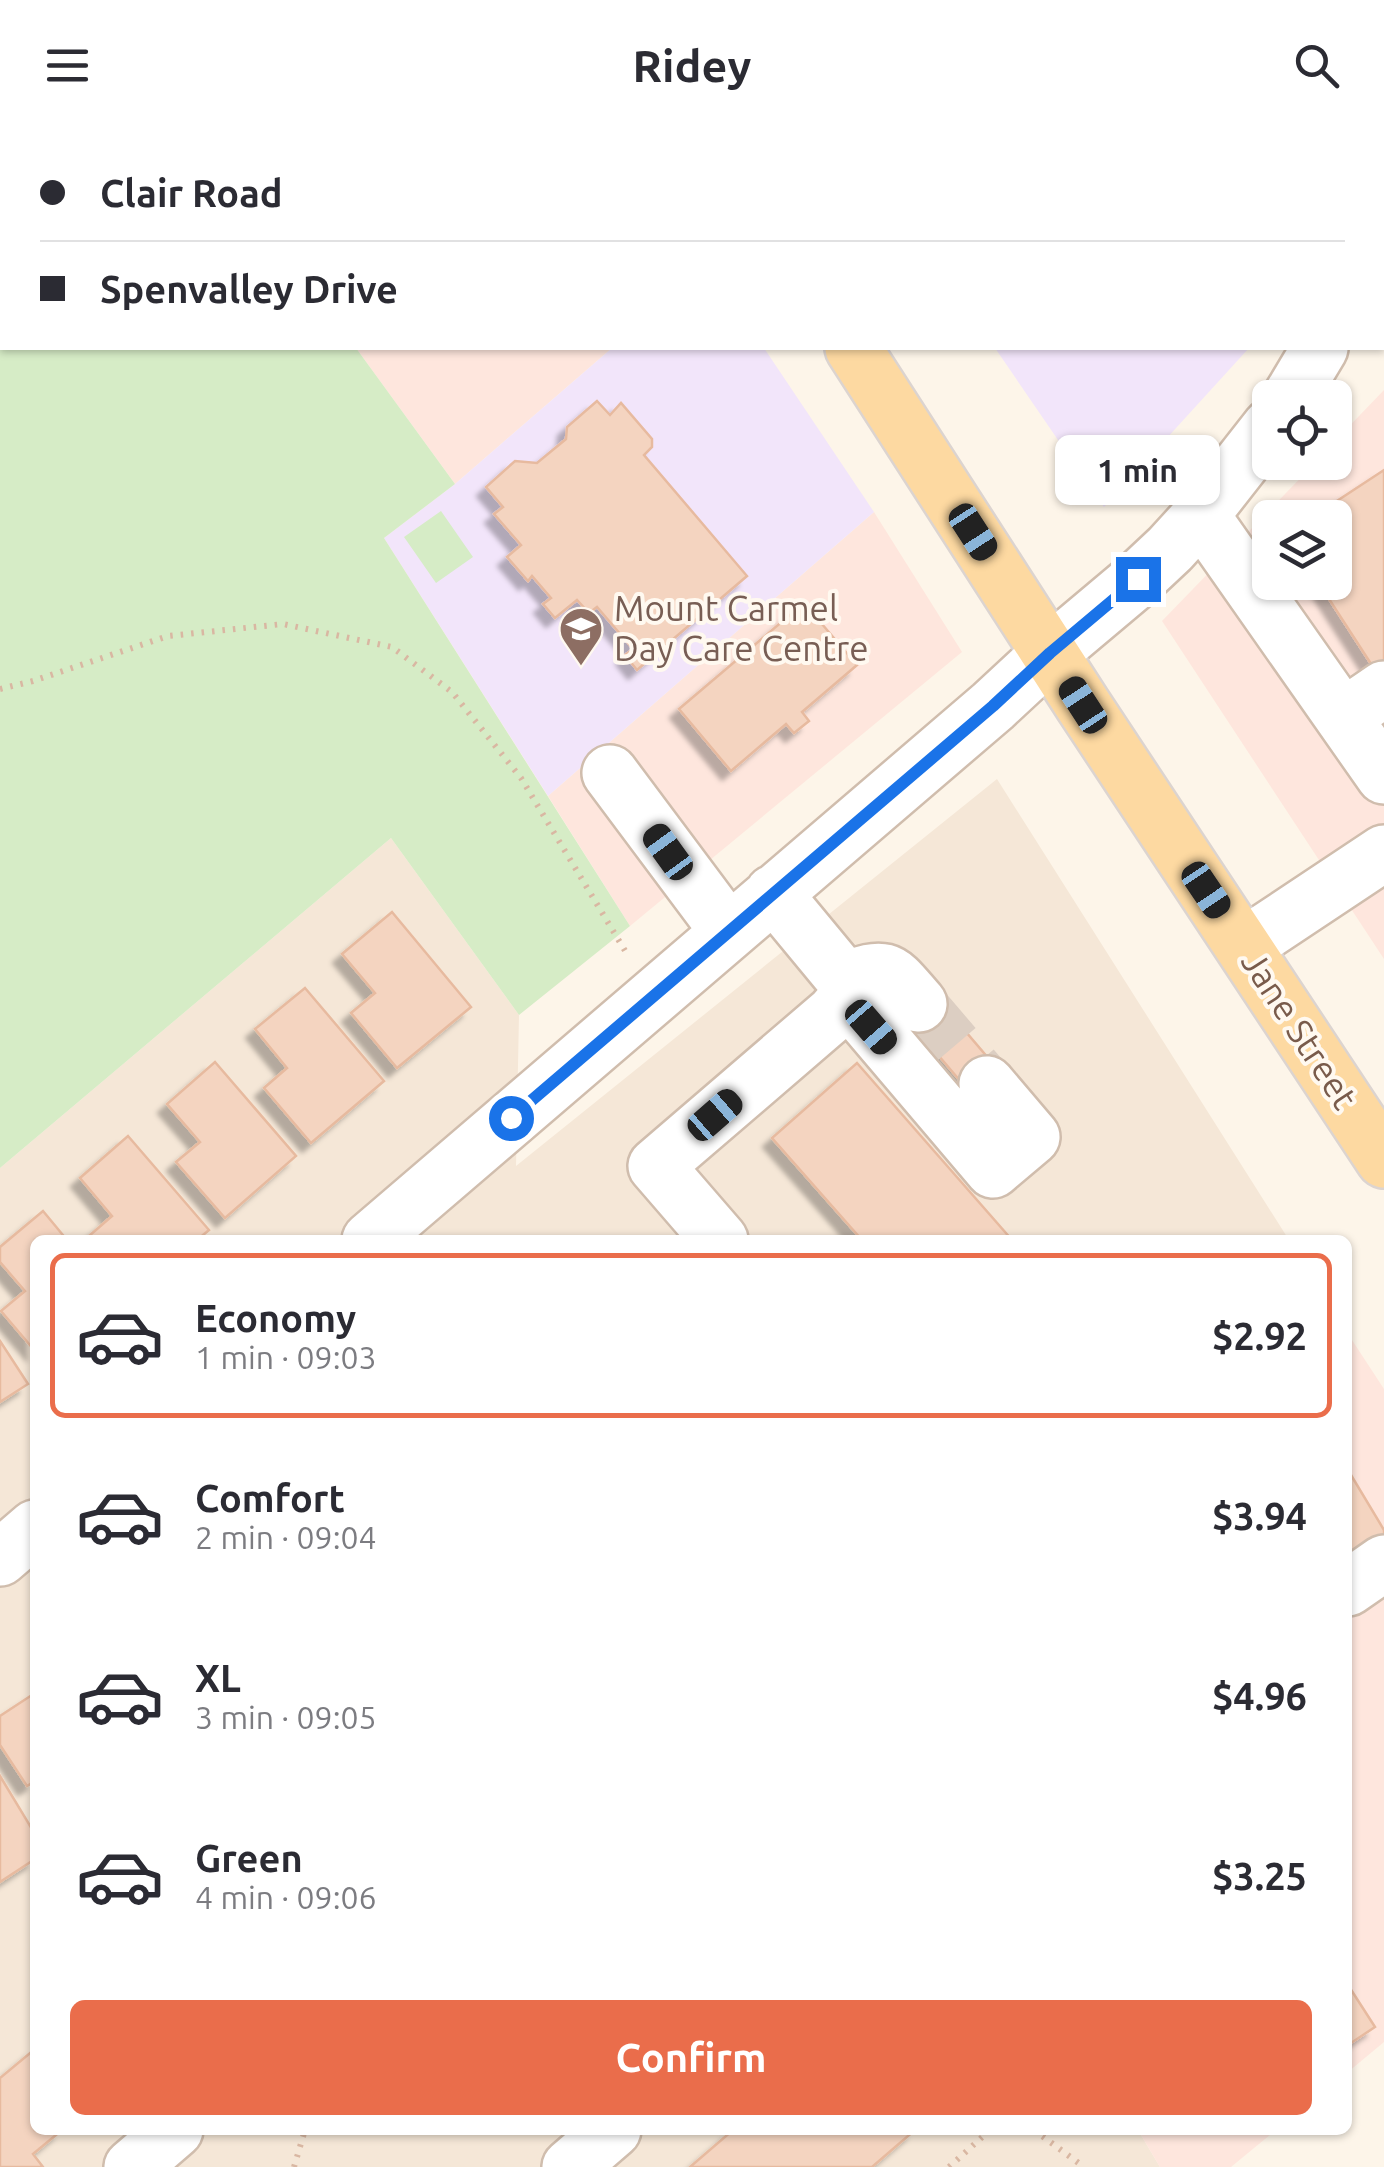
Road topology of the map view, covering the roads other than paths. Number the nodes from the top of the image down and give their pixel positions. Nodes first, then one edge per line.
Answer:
1 (854, 350) edge
2 (1319, 350) edge
3 (1301, 380) edge
4 (1252, 452) edge
5 (1201, 515) junction
6 (1050, 653) junction
7 (1363, 703) edge
8 (610, 773) dead end
9 (1384, 776) edge
10 (1384, 854) edge
11 (773, 893) junction
12 (728, 931) junction
13 (1244, 946) junction
14 (846, 989) junction
15 (919, 1004) tunnel mouth
16 (987, 1084) tunnel mouth
17 (1384, 1160) edge
18 (376, 1235) edge
19 (716, 1235) edge
20 (30, 1532) edge
21 (0, 1558) edge
22 (1384, 1563) edge
23 (1352, 1585) edge
24 (169, 2135) edge
25 (607, 2135) edge
26 (132, 2167) edge
27 (570, 2167) edge

1 - 6 main road, Jane Street
2 - 3 street
4 - 5 street
5 - 6 street
5 - 7 street
6 - 11 street
6 - 13 main road, Jane Street
7 - 9 street
8 - 12 street
10 - 13 street
11 - 12 street
11 - 14 street
12 - 18 street
13 - 17 main road, Jane Street
14 - 15 street
14 - 16 street
14 - 19 street
20 - 21 street
22 - 23 street
24 - 26 street
25 - 27 street

